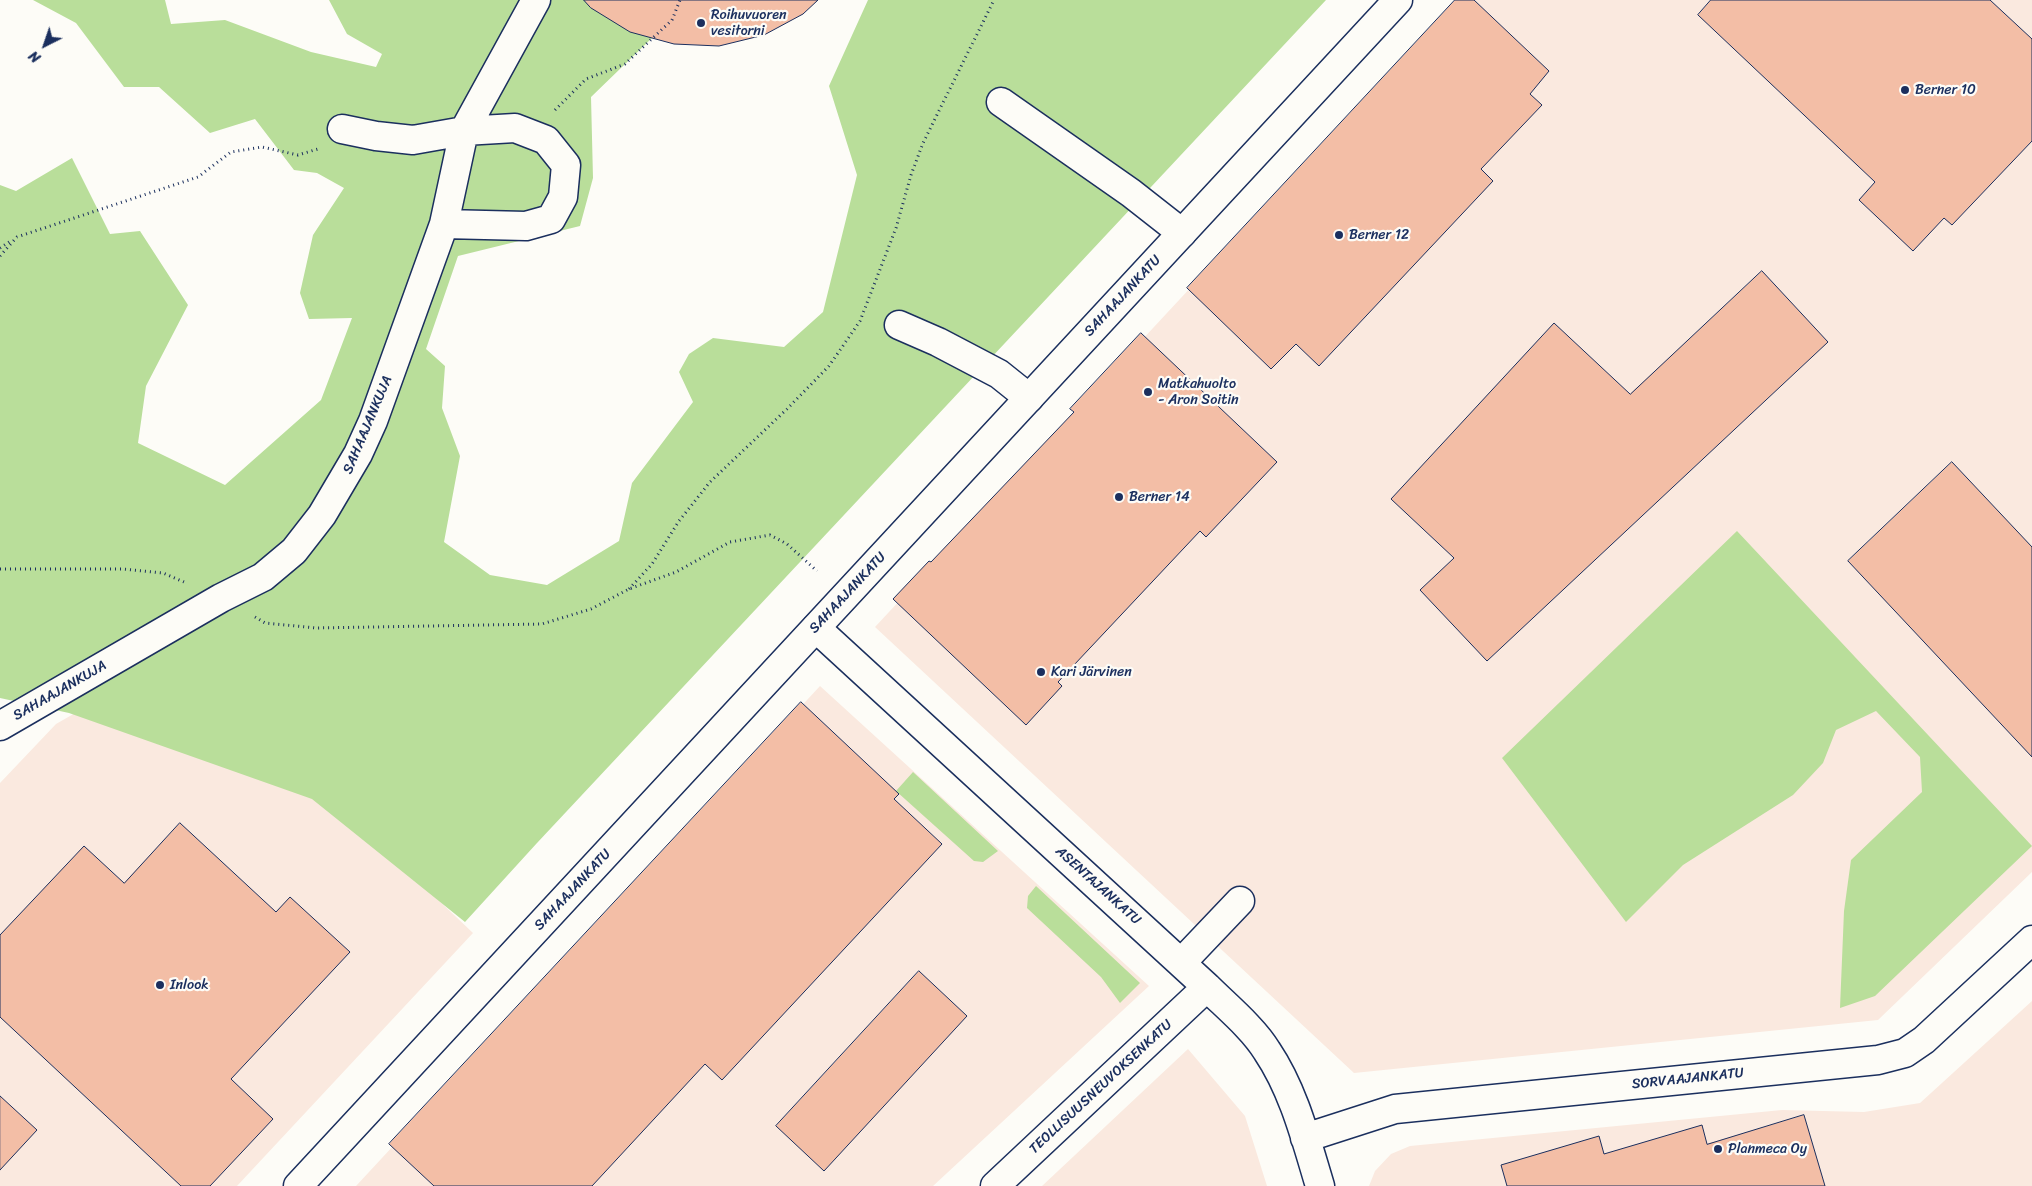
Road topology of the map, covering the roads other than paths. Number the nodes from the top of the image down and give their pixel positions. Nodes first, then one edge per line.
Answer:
1 (536, 0) edge
2 (1398, 0) edge
3 (1001, 102) dead end
4 (342, 129) road end
5 (464, 131) junction
6 (444, 224) junction
7 (1182, 233) junction
8 (899, 325) dead end
9 (1029, 398) junction
10 (816, 628) junction
11 (0, 726) edge
12 (1240, 900) dead end
13 (2032, 940) edge
14 (1181, 963) junction
15 (1207, 987) junction
16 (1305, 1138) junction
17 (298, 1186) edge
18 (995, 1186) edge
19 (1320, 1186) edge

1 - 5 street, SAHAAJANKUJA
2 - 7 street, SAHAAJANKATU
3 - 7 street
4 - 5 street
5 - 6 street, SAHAAJANKUJA
5 - 6 street
6 - 11 street, SAHAAJANKUJA
7 - 9 street, SAHAAJANKATU
8 - 9 street
9 - 10 street, SAHAAJANKATU
10 - 14 street, ASENTAJANKATU
10 - 17 street, SAHAAJANKATU
12 - 14 street
13 - 16 street, SORVAAJANKATU
14 - 15 street, ASENTAJANKATU
15 - 16 street, ASENTAJANKATU
15 - 18 street, TEOLLISUUSNEUVOKSENKATU
16 - 19 street, ASENTAJANKATU

